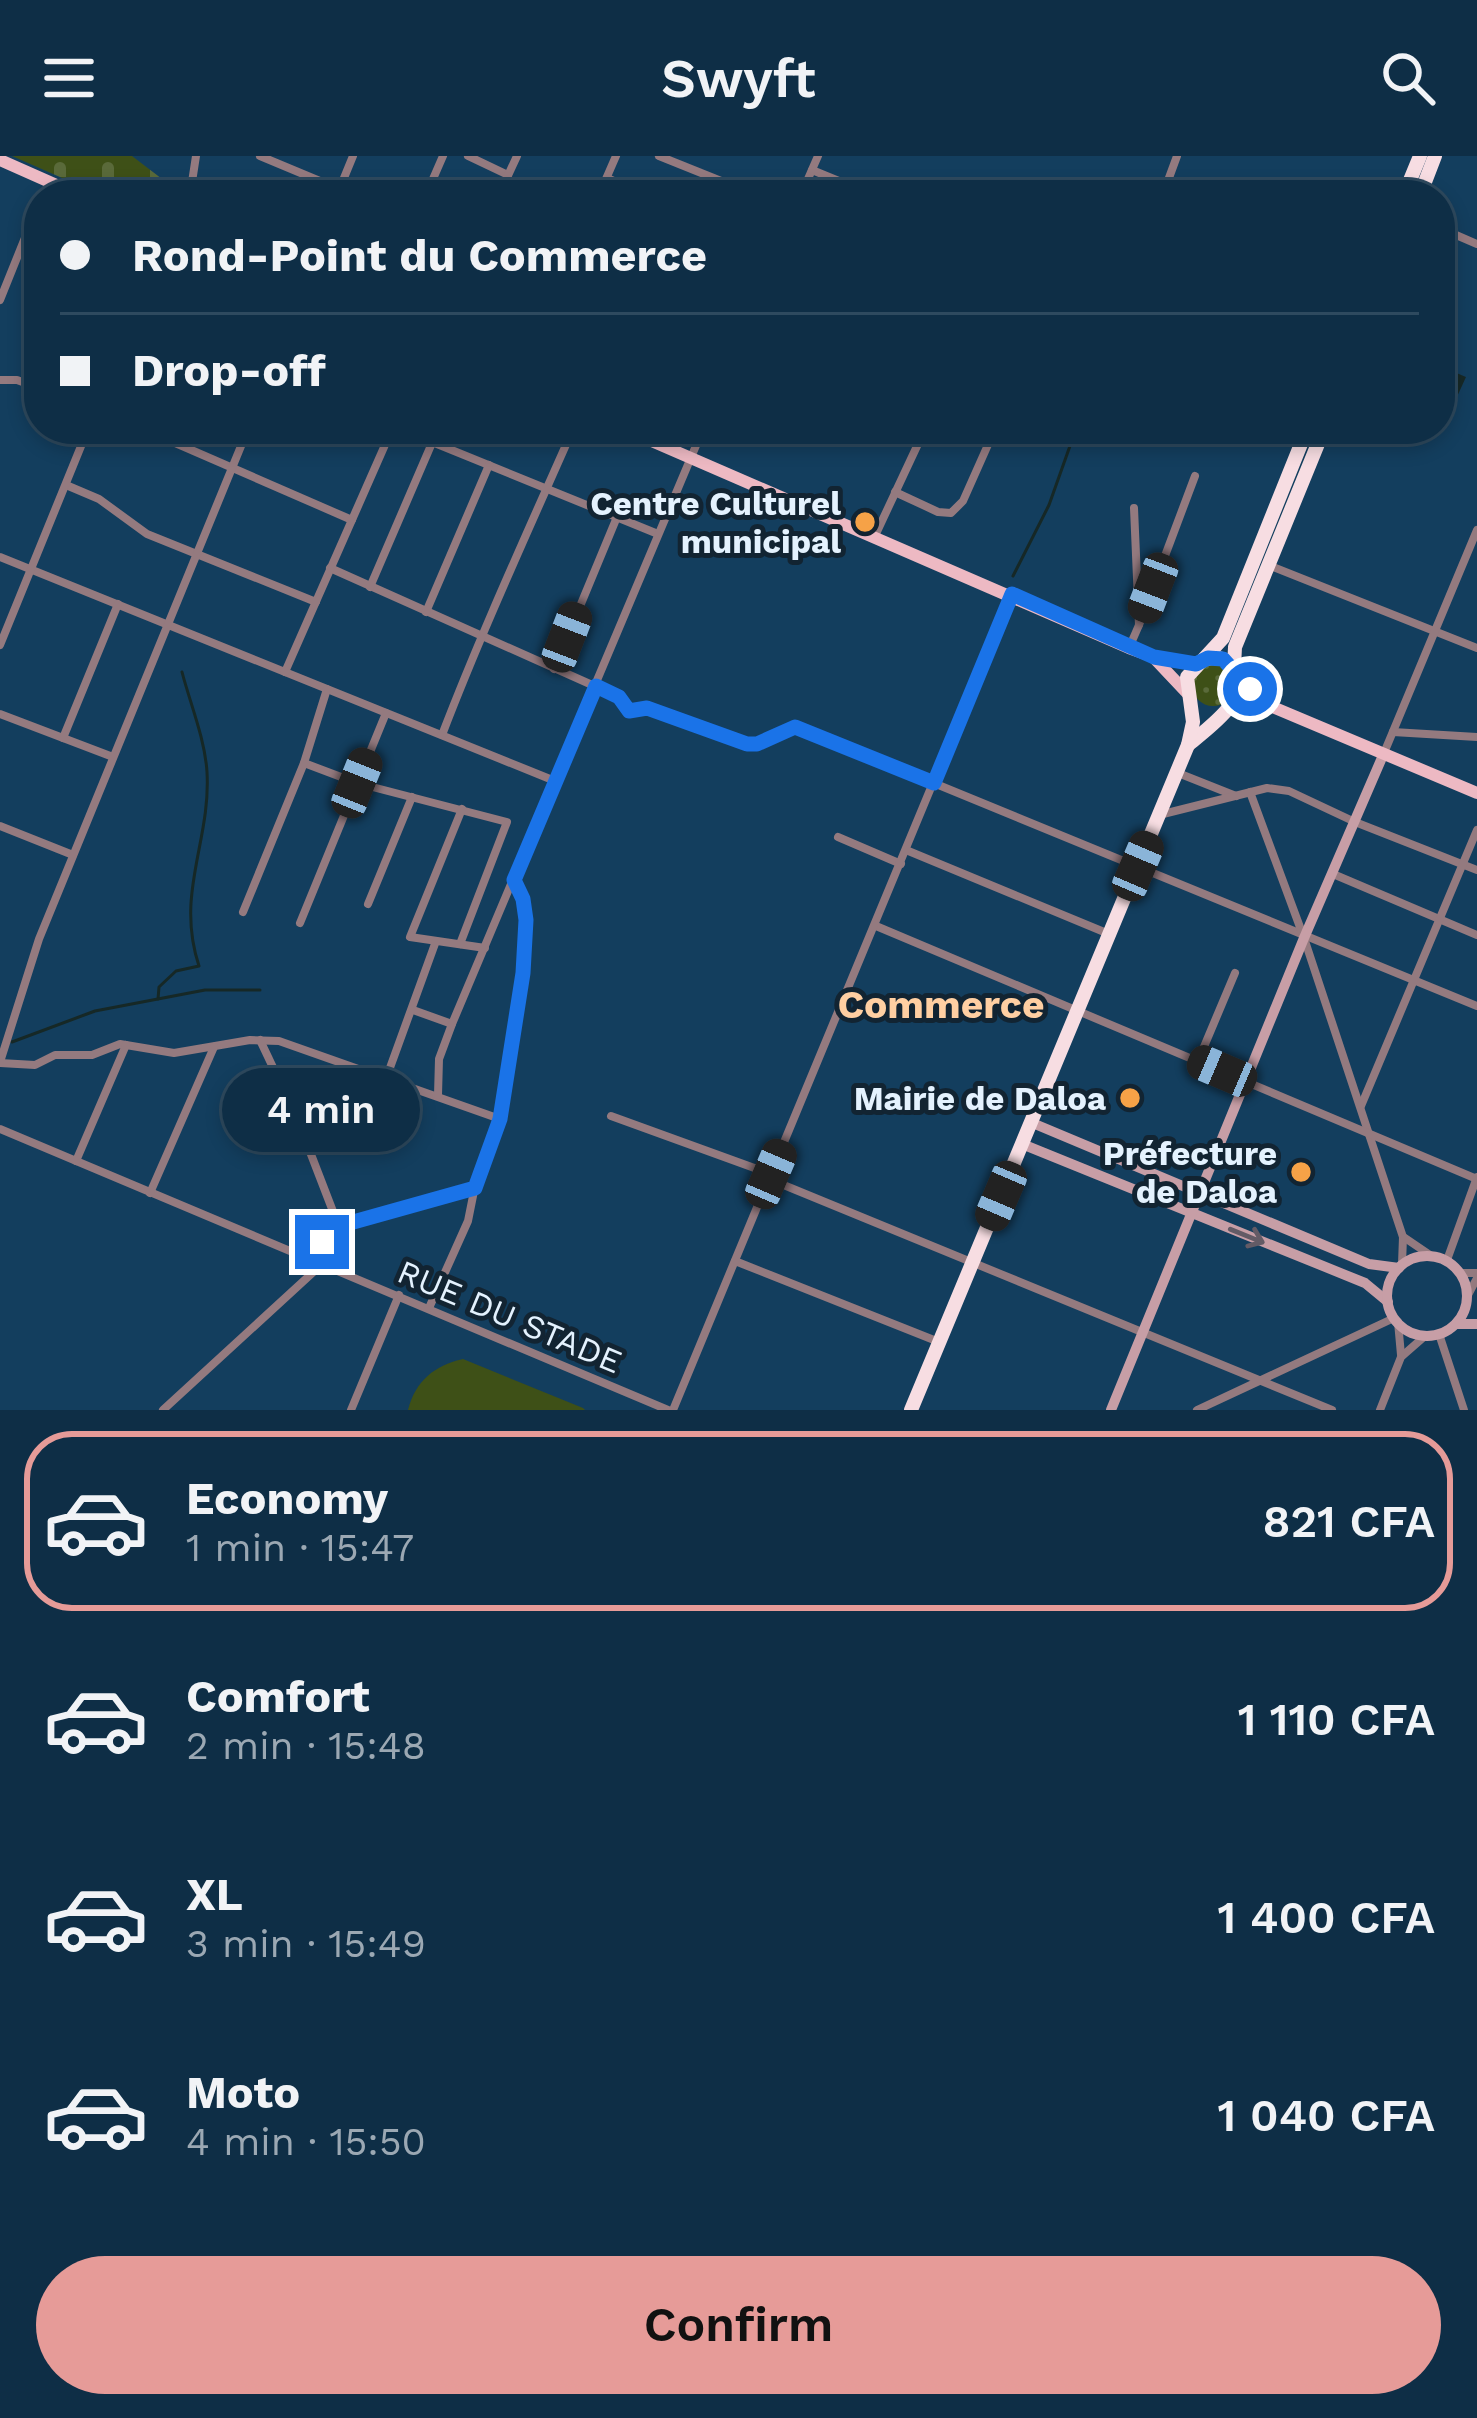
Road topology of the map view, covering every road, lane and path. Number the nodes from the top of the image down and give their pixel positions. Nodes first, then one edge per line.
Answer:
1 (260, 156) edge
2 (468, 156) edge
3 (517, 156) edge
4 (616, 156) edge
5 (659, 156) edge
6 (818, 156) edge
7 (0, 160) edge
8 (812, 170) junction
9 (508, 175) junction
10 (607, 178) joint
11 (46, 180) edge
12 (312, 180) edge
13 (506, 180) edge
14 (611, 180) edge
15 (719, 180) edge
16 (808, 180) edge
17 (836, 180) edge
18 (24, 238) edge
19 (2, 288) edge
20 (0, 300) edge
21 (82, 444) edge
22 (175, 444) edge
23 (242, 444) edge
24 (389, 444) edge
25 (431, 444) edge
26 (437, 444) edge
27 (566, 444) edge
28 (658, 444) edge
29 (695, 444) edge
30 (919, 444) edge
31 (988, 444) edge
32 (1301, 444) edge
33 (1318, 444) edge
34 (688, 457) junction
35 (489, 465) junction
36 (232, 471) junction
37 (1196, 476) dead end
38 (65, 485) junction
39 (547, 489) junction
40 (895, 492) junction
41 (1134, 508) dead end
42 (616, 517) junction
43 (352, 520) junction
44 (1477, 530) edge
45 (658, 534) junction
46 (874, 540) junction
47 (198, 555) junction
48 (0, 556) edge
49 (1268, 566) junction
50 (331, 568) junction
51 (31, 569) junction
52 (370, 587) junction
53 (1012, 594) junction
54 (316, 602) junction
55 (118, 604) junction
56 (426, 612) junction
57 (169, 625) junction
58 (1139, 625) junction
59 (1435, 629) junction
60 (480, 637) junction
61 (0, 644) edge
62 (1129, 648) junction
63 (1477, 648) edge
64 (1154, 657) junction
65 (1199, 662) junction
66 (554, 669) junction
67 (285, 672) junction
68 (1237, 673) junction
69 (596, 686) junction
70 (328, 689) junction
71 (1189, 697) junction
72 (1226, 708) junction
73 (1275, 708) junction
74 (386, 712) junction
75 (0, 714) edge
76 (1393, 732) junction
77 (442, 735) junction
78 (1477, 737) edge
79 (63, 738) junction
80 (1188, 745) junction
81 (1384, 753) junction
82 (113, 758) junction
83 (304, 763) junction
84 (1180, 774) junction
85 (555, 781) junction
86 (357, 783) junction
87 (934, 783) junction
88 (1250, 792) junction
89 (1477, 793) edge
90 (1236, 796) junction
91 (412, 797) junction
92 (462, 809) junction
93 (1159, 815) junction
94 (1355, 822) junction
95 (0, 826) edge
96 (1477, 830) edge
97 (838, 837) dead end
98 (906, 850) junction
99 (73, 855) junction
100 (1463, 864) junction
101 (901, 865) junction
102 (1138, 866) junction
103 (1477, 871) edge
104 (1333, 874) junction
105 (514, 880) junction
106 (368, 904) dead end
107 (243, 912) dead end
108 (1439, 920) junction
109 (300, 922) dead end
110 (875, 925) junction
111 (1109, 934) junction
112 (1477, 935) edge
113 (1304, 938) junction
114 (436, 941) junction
115 (460, 944) junction
116 (485, 948) junction
117 (1234, 974) dead end
118 (1414, 980) junction
119 (1477, 1006) edge
120 (413, 1010) junction
121 (1078, 1010) junction
122 (452, 1024) junction
123 (260, 1040) junction
124 (125, 1045) junction
125 (214, 1047) junction
126 (1198, 1061) junction
127 (0, 1062) edge
128 (387, 1076) junction
129 (1246, 1081) junction
130 (439, 1095) junction
131 (1360, 1108) junction
132 (611, 1116) dead end
133 (500, 1119) junction
134 (1030, 1122) junction
135 (0, 1129) edge
136 (1368, 1133) junction
137 (1022, 1144) junction
138 (76, 1161) junction
139 (770, 1177) junction
140 (1477, 1178) edge
141 (475, 1188) junction
142 (150, 1193) junction
143 (1199, 1193) junction
144 (1191, 1213) junction
145 (339, 1226) junction
146 (1403, 1237) junction
147 (1430, 1256) junction
148 (310, 1260) junction
149 (1447, 1260) junction
150 (735, 1261) junction
151 (321, 1265) junction
152 (972, 1265) junction
153 (1400, 1266) junction
154 (1461, 1273) junction
155 (1477, 1276) edge
156 (399, 1295) junction
157 (1467, 1300) junction
158 (1388, 1302) junction
159 (429, 1308) junction
160 (1477, 1313) edge
161 (1396, 1320) junction
162 (1456, 1324) junction
163 (1477, 1324) edge
164 (1141, 1331) junction
165 (1439, 1334) junction
166 (1425, 1336) junction
167 (939, 1342) junction
168 (1401, 1357) junction
169 (1261, 1380) junction
170 (163, 1410) edge
171 (351, 1410) edge
172 (670, 1410) edge
173 (911, 1410) edge
174 (1111, 1410) edge
175 (1197, 1410) edge
176 (1331, 1410) edge
177 (1380, 1410) edge
178 (1464, 1410) edge

1 - 12 street
2 - 9 street
3 - 9 street
4 - 10 street
5 - 15 street
6 - 8 street
7 - 11 main road
8 - 16 street
8 - 17 street
9 - 13 street
10 - 14 street
18 - 19 street
19 - 20 street
21 - 38 street
22 - 36 street
23 - 36 street
24 - 43 street
25 - 52 street
26 - 35 street
27 - 39 street
28 - 34 main road
29 - 34 street
30 - 40 street
31 - 40 street
32 - 65 highway
33 - 49 highway
34 - 45 street
34 - 46 main road
35 - 39 street
35 - 56 street
36 - 43 street
36 - 47 street
37 - 58 street
38 - 47 street
38 - 51 street
39 - 42 street
39 - 60 street
40 - 46 street
41 - 58 street
42 - 45 street
42 - 66 street
43 - 50 street
44 - 59 street
45 - 69 street
46 - 53 main road
47 - 54 street
47 - 57 street
48 - 51 street
49 - 59 street
49 - 68 highway
50 - 52 street
50 - 54 street
51 - 55 street
51 - 61 street
52 - 56 street
53 - 62 main road
53 - 87 street
54 - 67 street
55 - 57 street
55 - 79 street
56 - 60 street
57 - 67 street
57 - 82 street
58 - 62 street
59 - 63 street
59 - 76 street
60 - 66 street
60 - 77 street
62 - 64 main road
64 - 65 main road
64 - 71 main road
65 - 68 highway
65 - 71 highway
66 - 69 street
67 - 70 street
68 - 72 highway
68 - 73 main road
69 - 85 street
69 - 87 street
70 - 74 street
70 - 83 street
71 - 72 highway
71 - 80 highway
72 - 73 main road
72 - 80 highway
73 - 81 main road
74 - 77 street
74 - 86 street
75 - 79 street
76 - 78 street
76 - 81 street
77 - 85 street
79 - 82 street
80 - 84 highway
81 - 89 main road
81 - 94 street
82 - 99 street
83 - 86 street
83 - 107 street
84 - 90 street
84 - 93 highway
85 - 105 street
86 - 91 street
86 - 109 street
87 - 98 street
87 - 102 street
88 - 90 street
88 - 94 street
88 - 113 street
90 - 93 street
91 - 92 street
91 - 106 street
92 - 114 street
92 - 115 street
93 - 102 highway
94 - 100 street
94 - 104 street
95 - 99 street
96 - 100 street
97 - 101 street
98 - 101 street
98 - 111 street
99 - 127 street
100 - 103 street
100 - 108 street
101 - 110 street
102 - 111 highway
102 - 113 street
104 - 108 street
104 - 113 street
105 - 116 street
105 - 133 street
108 - 112 street
108 - 118 street
110 - 121 street
110 - 139 street
111 - 121 highway
113 - 118 street
113 - 129 street
113 - 131 street
114 - 115 street
114 - 120 street
115 - 116 street
116 - 122 street
117 - 126 street
118 - 119 street
118 - 131 street
120 - 122 street
120 - 128 street
121 - 126 street
121 - 134 highway
122 - 130 street
123 - 125 street
123 - 128 street
123 - 145 street
124 - 125 street
124 - 127 street
124 - 138 street
125 - 142 street
126 - 129 street
128 - 130 street
129 - 136 street
129 - 143 street
130 - 133 street
131 - 136 street
132 - 139 street
133 - 141 street
134 - 137 highway
134 - 143 street
135 - 138 street, RUE DU STADE
136 - 140 street
136 - 146 street
137 - 144 street
137 - 152 highway
138 - 142 street, RUE DU STADE
139 - 150 street
139 - 152 street
140 - 149 street
141 - 145 street
141 - 159 street
142 - 148 street, RUE DU STADE
143 - 144 street
143 - 153 street
144 -> 158 street
144 - 164 street
145 - 148 street
146 - 147 street
146 - 153 street
147 - 149 street
147 - 153 street
148 - 151 street, RUE DU STADE
149 - 154 street
150 - 167 street
150 - 172 street
151 - 156 street, RUE DU STADE
151 - 170 street
152 - 164 street
152 - 167 highway
153 - 158 street
154 - 155 street
154 - 157 street
155 - 157 street
156 - 159 street, RUE DU STADE
156 - 171 street
157 - 160 street
157 - 162 street
158 - 161 street
159 - 172 street, RUE DU STADE
161 - 166 street
161 - 168 street
161 - 169 street
162 - 163 street
162 - 165 street
164 - 169 street
164 - 174 street
165 - 166 street
165 - 178 street
166 - 168 street
167 - 173 highway
168 - 177 street
169 - 175 street
169 - 176 street

